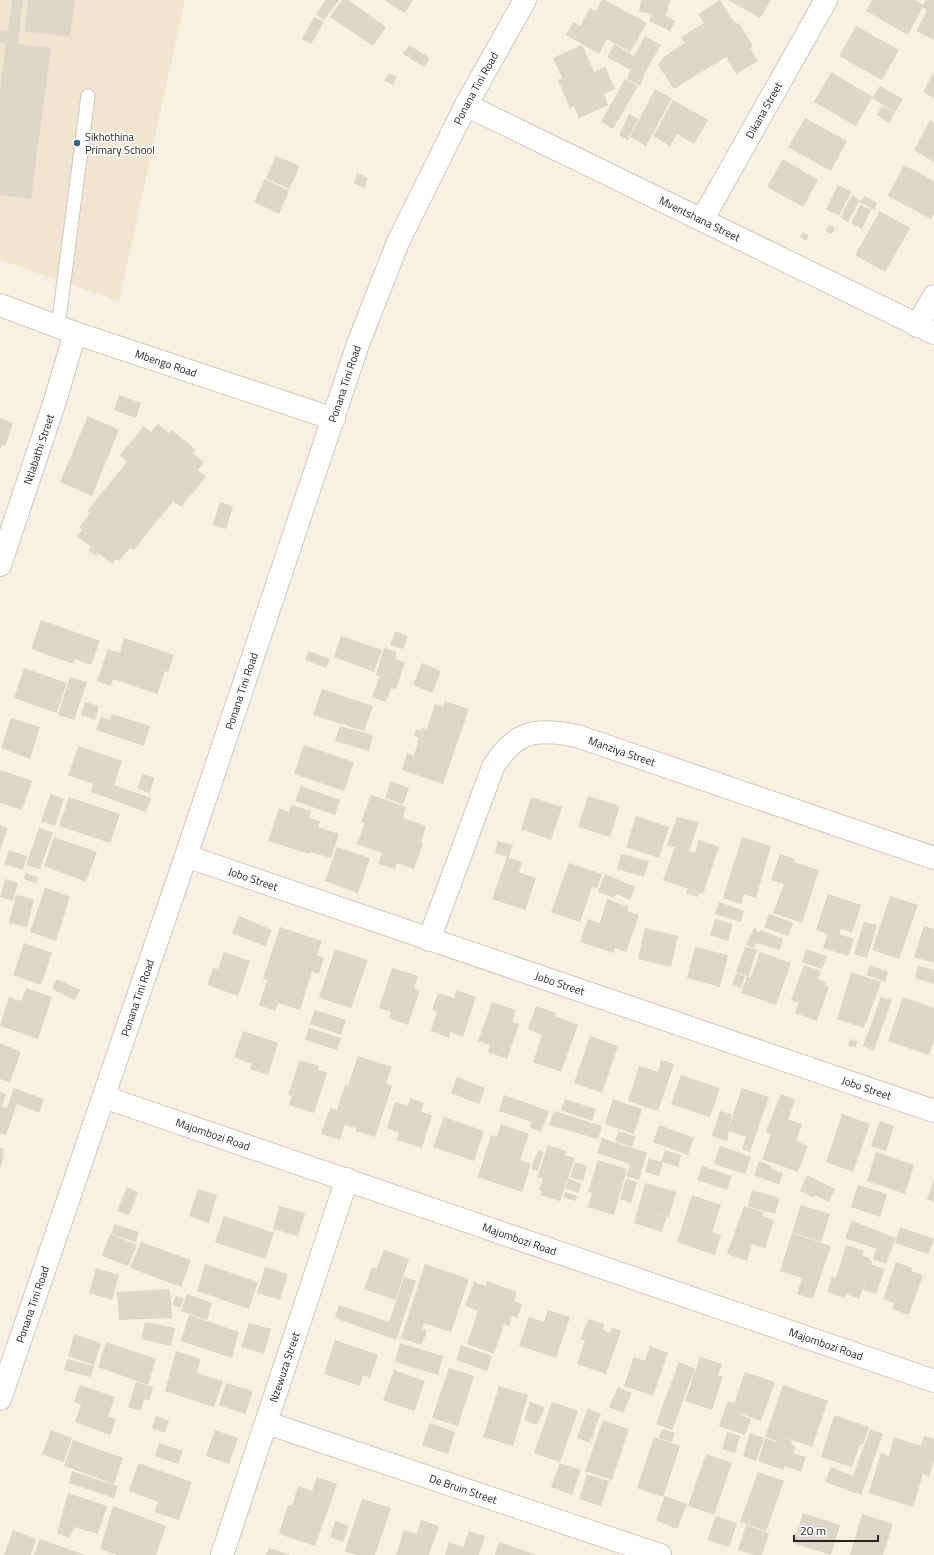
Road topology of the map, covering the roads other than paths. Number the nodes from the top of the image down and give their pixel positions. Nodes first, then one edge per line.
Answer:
1 (525, 0) edge
2 (826, 0) edge
3 (88, 96) dead end
4 (466, 105) junction
5 (702, 220) junction
6 (934, 296) edge
7 (0, 305) edge
8 (926, 329) edge
9 (67, 330) junction
10 (334, 419) junction
11 (0, 564) edge
12 (186, 856) junction
13 (934, 858) edge
14 (429, 940) junction
15 (104, 1097) junction
16 (934, 1111) edge
17 (347, 1179) junction
18 (934, 1381) edge
19 (0, 1399) edge
20 (267, 1423) junction
21 (222, 1555) edge
22 (660, 1555) edge

1 - 4 street, Ponana Tini Road
2 - 5 street, Dikana Street
3 - 9 lane
4 - 5 street, Mventshana Street
4 - 10 street, Ponana Tini Road
5 - 8 street, Mventshana Street
6 - 8 street
7 - 9 street, Mbengo Road
9 - 10 street, Mbengo Road
9 - 11 street, Ntlabathi Street
10 - 12 street, Ponana Tini Road
12 - 14 street, Jobo Street
12 - 15 street, Ponana Tini Road
13 - 14 street, Manziya Street
14 - 16 street, Jobo Street
15 - 17 street, Majombozi Road
15 - 19 street, Ponana Tini Road
17 - 18 street, Majombozi Road
17 - 20 street, Nzewuza Street
20 - 21 street, Nzewuza Street
20 - 22 street, De Bruin Street

